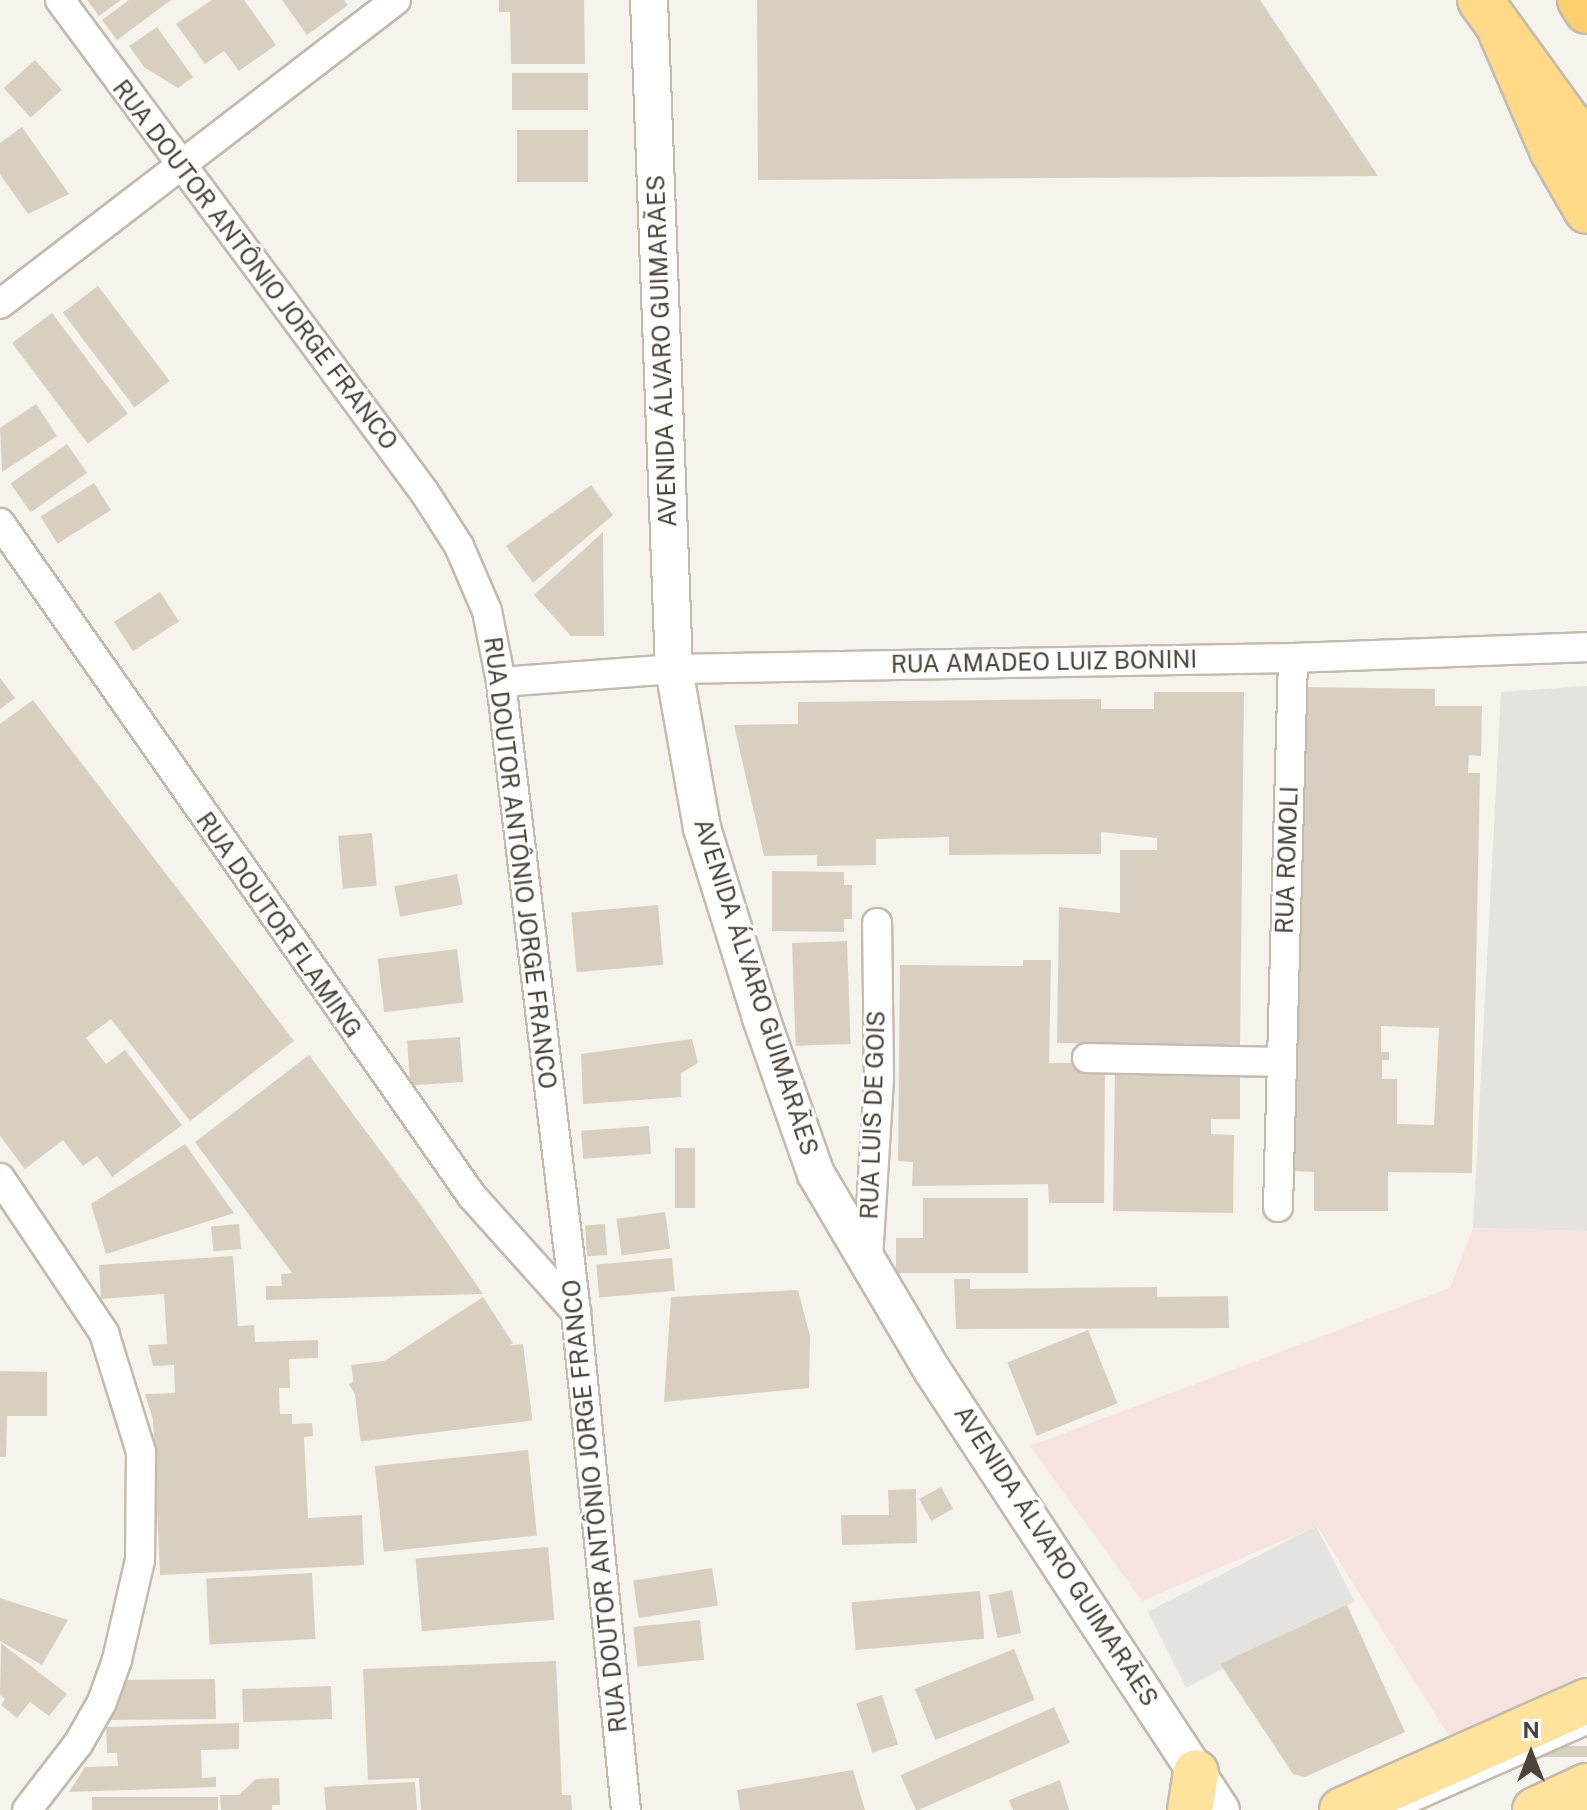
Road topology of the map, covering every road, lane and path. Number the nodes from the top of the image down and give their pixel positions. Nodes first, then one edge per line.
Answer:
1 (60, 0) edge
2 (396, 0) edge
3 (649, 0) edge
4 (1580, 0) edge
5 (1587, 11) edge
6 (1490, 16) edge
7 (1587, 148) edge
8 (180, 163) junction
9 (1587, 211) edge
10 (0, 304) edge
11 (0, 523) edge
12 (1587, 647) edge
13 (1293, 658) junction
14 (674, 669) junction
15 (501, 682) junction
16 (877, 923) dead end
17 (1087, 1058) dead end
18 (1281, 1062) junction
19 (0, 1178) edge
20 (1278, 1207) dead end
21 (868, 1259) junction
22 (576, 1312) junction
23 (1587, 1701) edge
24 (1587, 1727) edge
25 (1587, 1786) edge
26 (1193, 1791) edge
27 (27, 1810) edge
28 (626, 1810) edge
29 (1221, 1810) edge
30 (1342, 1810) edge
31 (1400, 1810) edge
32 (1535, 1810) edge

1 - 8 street, RUA DOUTOR ANTÔNIO JORGE FRANCO
2 - 8 street
3 - 14 street, AVENIDA ÁLVARO GUIMARÃES
4 - 5 highway
6 - 7 highway
6 - 9 highway
8 - 10 street
8 - 15 street, RUA DOUTOR ANTÔNIO JORGE FRANCO
11 - 22 street, RUA DOUTOR FLAMING
12 - 13 street, RUA AMADEO LUIZ BONINI
13 - 14 street, RUA AMADEO LUIZ BONINI
13 - 18 street, RUA ROMOLI
14 - 15 street, RUA AMADEO LUIZ BONINI
14 - 21 street, AVENIDA ÁLVARO GUIMARÃES
15 - 22 street, RUA DOUTOR ANTÔNIO JORGE FRANCO
16 - 21 street, RUA LUIS DE GOIS
17 - 18 street
18 - 20 street, RUA ROMOLI
19 - 27 street
21 - 26 street, AVENIDA ÁLVARO GUIMARÃES
22 - 28 street, RUA DOUTOR ANTÔNIO JORGE FRANCO
23 - 30 main road
24 - 31 lane
25 - 32 main road
26 - 29 street, AVENIDA ÁLVARO GUIMARÃES

